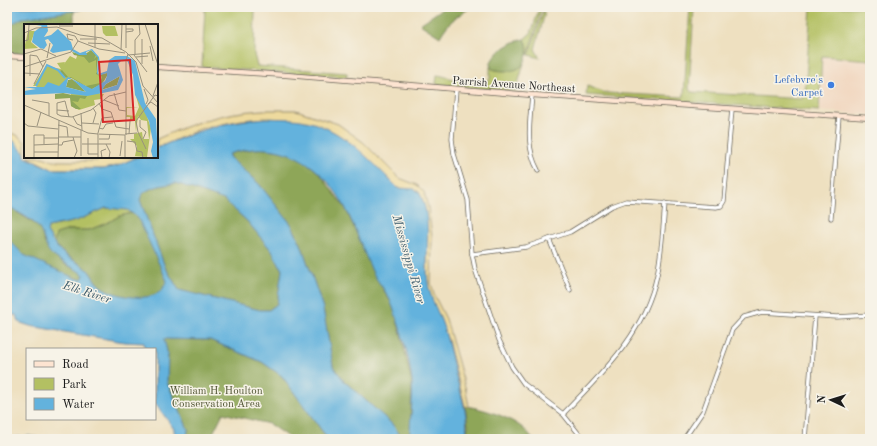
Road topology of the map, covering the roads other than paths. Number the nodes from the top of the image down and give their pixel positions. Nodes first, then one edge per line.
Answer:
1 (7, 56) edge
2 (24, 57) edge
3 (158, 66) edge
4 (456, 89) junction
5 (532, 95) junction
6 (732, 109) junction
7 (839, 116) junction
8 (870, 118) edge
9 (538, 170) dead end
10 (665, 202) junction
11 (831, 218) dead end
12 (549, 239) junction
13 (472, 254) junction
14 (570, 290) dead end
15 (870, 315) edge
16 (815, 316) junction
17 (563, 414) junction
18 (583, 439) edge
19 (684, 439) edge
20 (805, 439) edge

1 - 2 main road
3 - 4 main road, Parrish Avenue Northeast
4 - 5 main road, Parrish Avenue Northeast
4 - 13 street
5 - 6 main road, Parrish Avenue Northeast
5 - 9 street
6 - 7 main road, Parrish Avenue Northeast
6 - 10 street
7 - 8 main road, Parrish Avenue Northeast
7 - 11 street
10 - 12 street
10 - 17 street
12 - 13 street
12 - 14 street
13 - 17 street
15 - 16 street
16 - 19 street
16 - 20 street
17 - 18 street

